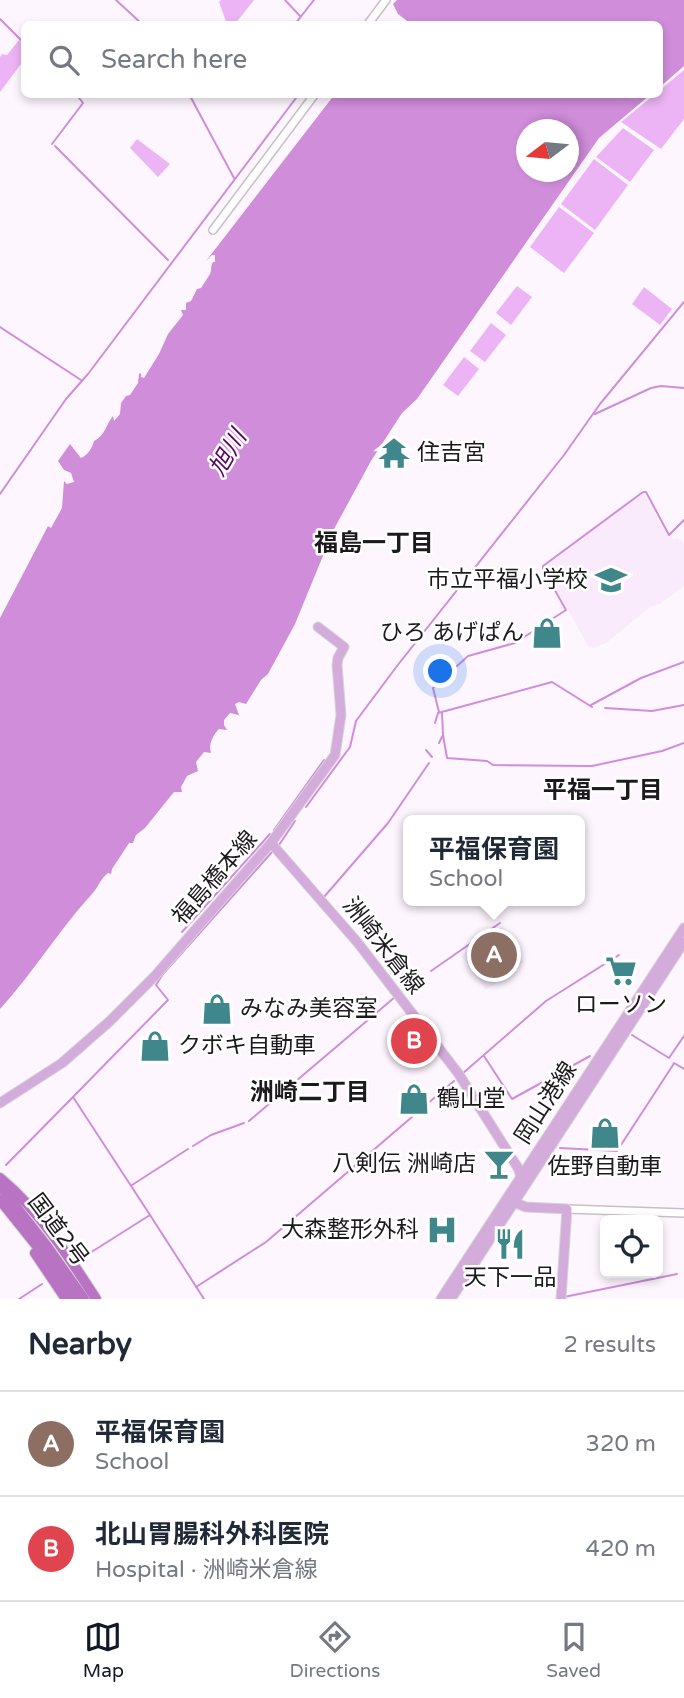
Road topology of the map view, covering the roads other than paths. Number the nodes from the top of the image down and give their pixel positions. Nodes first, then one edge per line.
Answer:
1 (386, 0) edge
2 (370, 21) edge
3 (313, 98) edge
4 (213, 230) dead end
5 (318, 627) dead end
6 (271, 843) junction
7 (684, 928) edge
8 (684, 942) edge
9 (0, 1103) edge
10 (522, 1175) junction
11 (0, 1178) edge
12 (524, 1185) junction
13 (0, 1186) edge
14 (0, 1200) edge
15 (510, 1201) junction
16 (0, 1205) edge
17 (567, 1209) junction
18 (684, 1213) edge
19 (562, 1296) edge
20 (66, 1299) edge
21 (75, 1299) edge
22 (84, 1299) edge
23 (96, 1299) edge
24 (441, 1299) edge
25 (451, 1299) edge

1 - 2 street
3 - 4 street
5 - 6 main road, 福島橋本線
6 - 9 main road, 福島橋本線
6 - 10 main road, 洲崎米倉線
7 - 10 main road, 岡山港線
8 - 12 main road, 岡山港線
10 - 12 main road, 洲崎米倉線
10 - 15 main road, 岡山港線
11 - 23 highway
12 - 15 main road, 岡山港線
13 - 22 highway, 国道2号
14 - 21 highway, 国道2号
15 - 17 main road
15 - 24 main road, 岡山港線
15 - 25 main road, 岡山港線
16 - 20 highway
17 - 18 street
17 - 19 main road

